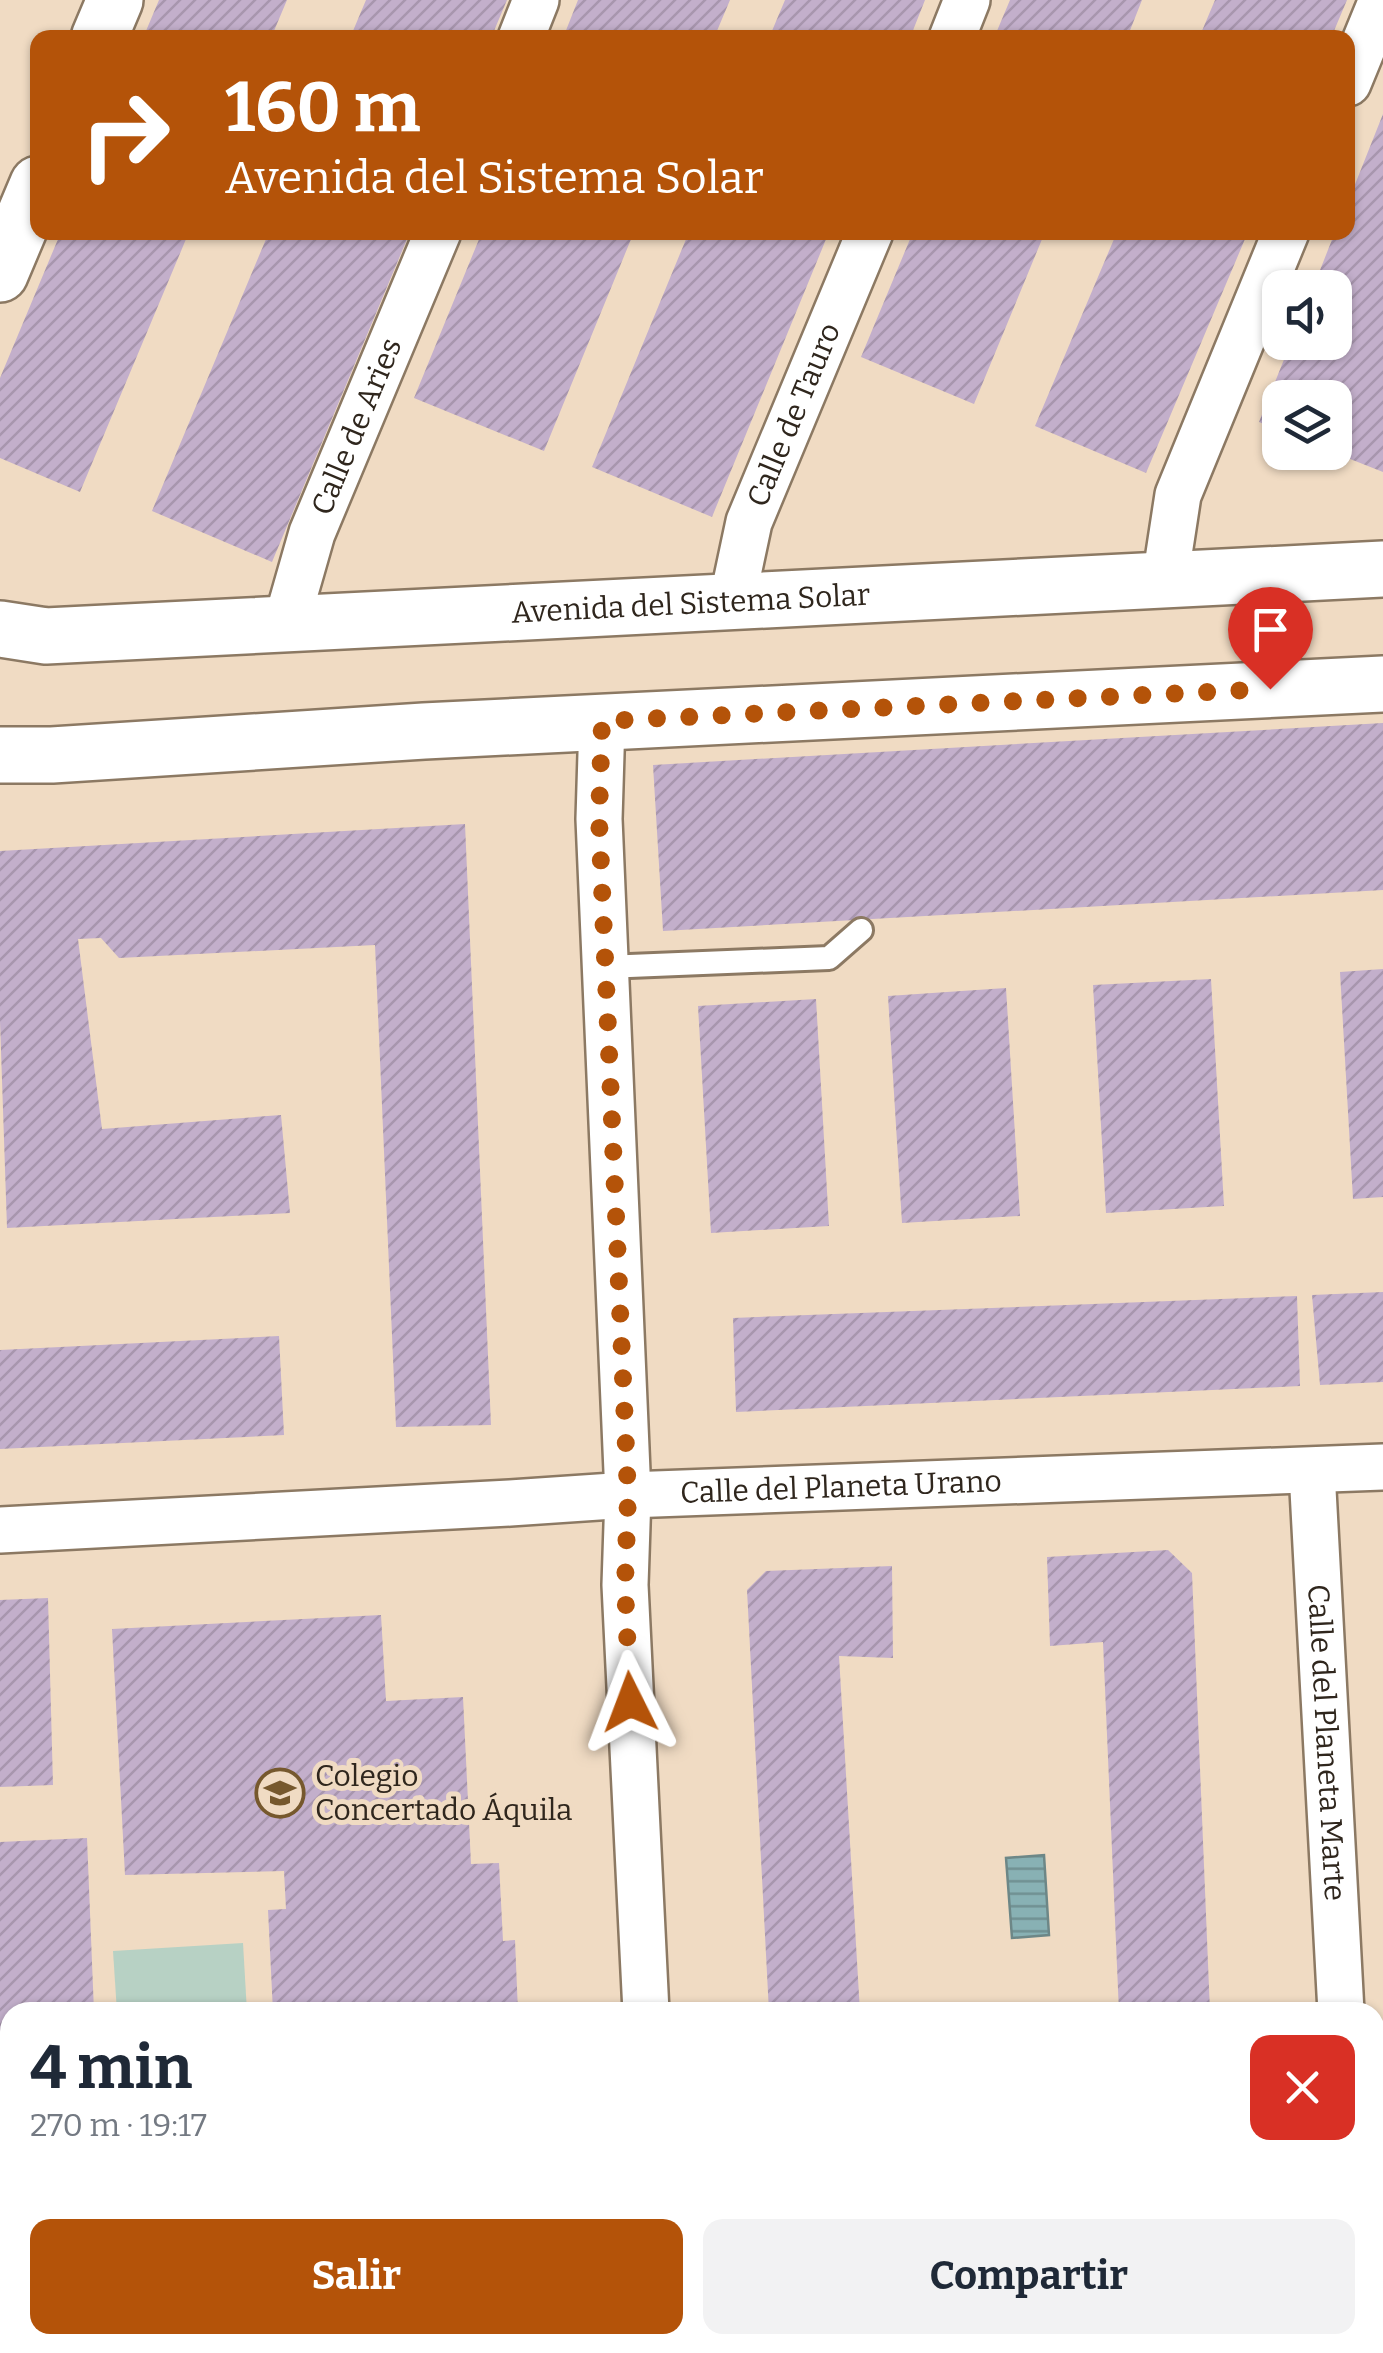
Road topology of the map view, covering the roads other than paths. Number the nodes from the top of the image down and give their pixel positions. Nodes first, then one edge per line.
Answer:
1 (114, 0) edge
2 (536, 0) edge
3 (968, 0) edge
4 (1382, 0) edge
5 (102, 30) edge
6 (523, 30) edge
7 (955, 30) edge
8 (1355, 66) edge
9 (30, 203) edge
10 (435, 240) edge
11 (867, 240) edge
12 (1283, 240) edge
13 (0, 274) edge
14 (1383, 569) edge
15 (1165, 580) junction
16 (732, 602) junction
17 (286, 624) junction
18 (0, 629) edge
19 (1383, 684) edge
20 (602, 721) junction
21 (0, 755) edge
22 (861, 930) dead end
23 (605, 966) junction
24 (1383, 1468) edge
25 (1312, 1471) junction
26 (628, 1495) junction
27 (0, 1530) edge
28 (646, 2002) edge
29 (1339, 2002) edge

1 - 5 street
2 - 6 street
3 - 7 street
4 - 8 street
9 - 13 street
10 - 17 street, Calle de Aries
11 - 16 street, Calle de Tauro
12 - 15 street
14 - 15 street, Avenida del Sistema Solar
15 - 16 street, Avenida del Sistema Solar
16 - 17 street, Avenida del Sistema Solar
17 - 18 street, Avenida del Sistema Solar
19 - 20 street
20 - 21 street
20 - 23 street
22 - 23 lane
23 - 26 street
24 - 25 street, Calle del Planeta Urano
25 - 26 street, Calle del Planeta Urano
25 - 29 street, Calle del Planeta Marte
26 - 27 street, Calle del Planeta Urano
26 - 28 street

